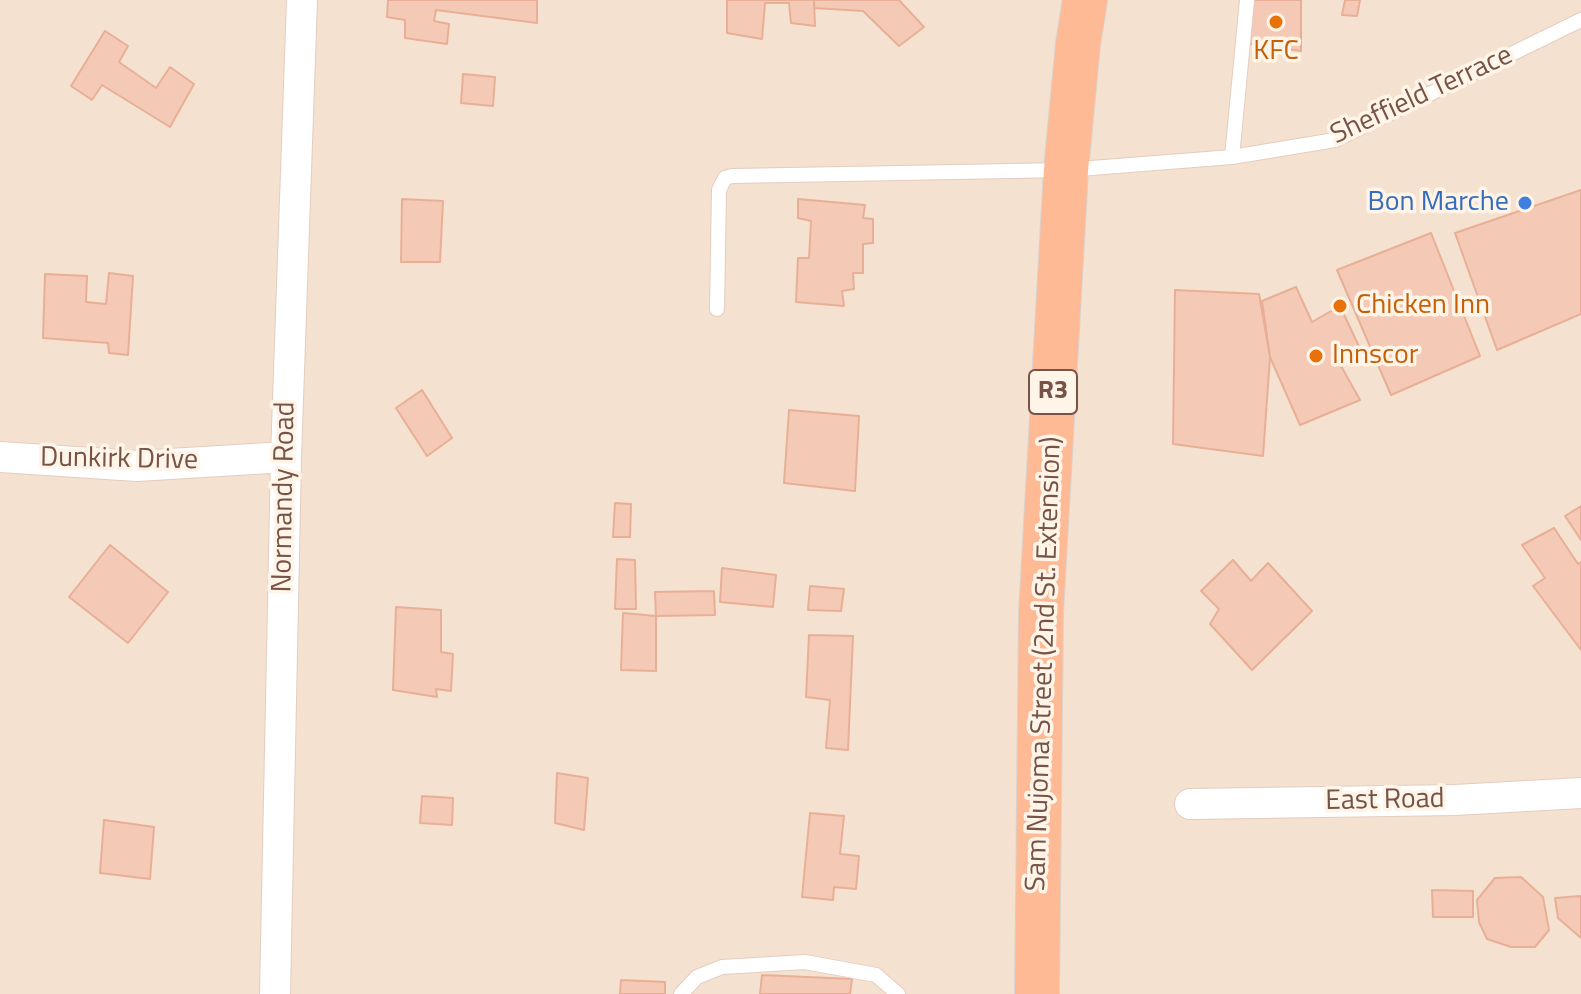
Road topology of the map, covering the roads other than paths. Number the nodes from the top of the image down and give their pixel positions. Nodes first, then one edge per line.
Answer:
1 (302, 0) edge
2 (1085, 0) edge
3 (1247, 0) edge
4 (1581, 20) edge
5 (1232, 157) junction
6 (1066, 170) junction
7 (717, 309) dead end
8 (0, 457) edge
9 (286, 457) junction
10 (1581, 793) edge
11 (1190, 804) dead end
12 (275, 994) edge
13 (681, 994) edge
14 (898, 994) edge
15 (1037, 994) edge

1 - 9 street, Normandy Road
2 - 6 highway, Sam Nujoma Street (2nd St. Extension) / R3
3 - 5 lane
4 - 5 lane, Sheffield Terrace
5 - 6 lane, Sheffield Terrace
6 - 7 lane, Sheffield Terrace
6 - 15 highway, Sam Nujoma Street (2nd St. Extension) / R3
8 - 9 street, Dunkirk Drive
9 - 12 street, Normandy Road
10 - 11 street, East Road
13 - 14 lane

